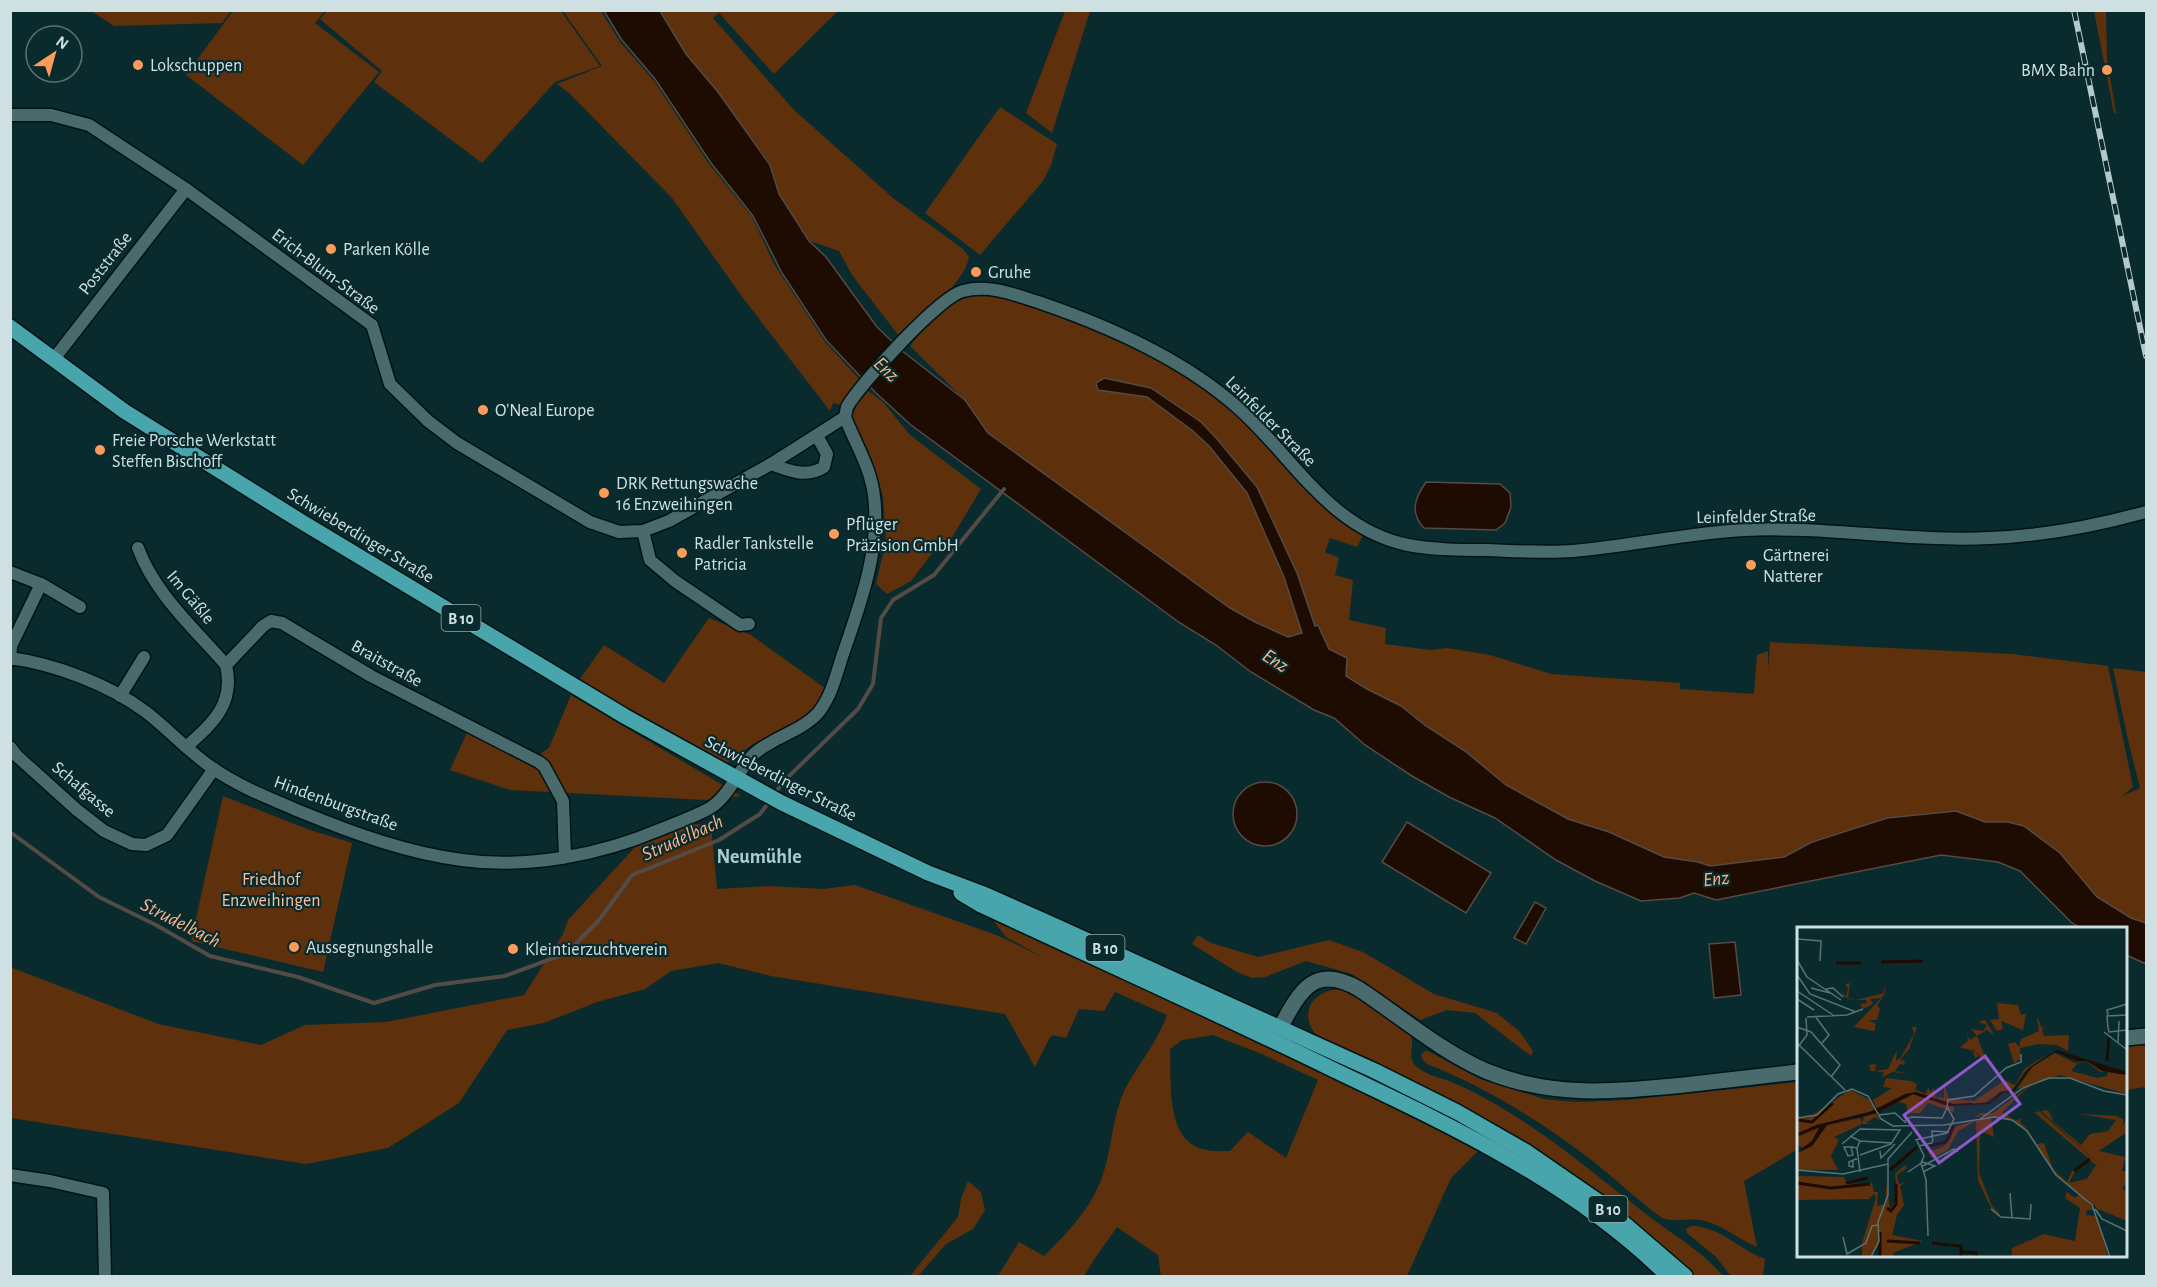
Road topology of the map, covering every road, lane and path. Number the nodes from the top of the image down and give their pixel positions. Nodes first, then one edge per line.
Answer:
1 (10, 116) edge
2 (186, 189) junction
3 (10, 327) edge
4 (53, 360) junction
5 (845, 417) junction
6 (817, 436) junction
7 (771, 464) junction
8 (2146, 512) edge
9 (643, 531) junction
10 (138, 548) dead end
11 (10, 572) edge
12 (41, 584) junction
13 (80, 607) dead end
14 (750, 624) dead end
15 (144, 657) dead end
16 (11, 659) edge
17 (226, 665) junction
18 (120, 696) junction
19 (10, 747) edge
20 (186, 747) junction
21 (213, 769) junction
22 (736, 779) junction
23 (565, 857) junction
24 (928, 873) junction
25 (1276, 1034) junction
26 (2146, 1036) edge
27 (2127, 1038) edge
28 (1797, 1072) edge
29 (10, 1175) edge
30 (105, 1276) edge
31 (1668, 1276) edge
32 (1685, 1276) edge

1 - 2 street, Erich-Blum-Straße
2 - 4 street, Poststraße
2 - 9 street, Erich-Blum-Straße
3 - 4 main road, Schwieberdinger Straße / B 10
4 - 22 main road, Schwieberdinger Straße / B 10
5 - 6 street, Erich-Blum-Straße
5 - 8 street, Leinfelder Straße
5 - 22 street
6 - 7 street, Erich-Blum-Straße
6 - 7 street
7 - 9 street, Erich-Blum-Straße
9 - 14 street
10 - 17 street, Im Gäßle
11 - 12 street
12 - 13 street
12 - 16 street
15 - 18 street
16 - 18 street, Hindenburgstraße
17 - 20 street
17 - 23 street, Braitstraße
18 - 20 street, Hindenburgstraße
19 - 21 street, Schafgasse
20 - 21 street, Hindenburgstraße
21 - 23 street, Hindenburgstraße
22 - 23 street, Hindenburgstraße
22 - 24 main road, Schwieberdinger Straße / B 10
24 - 25 main road, Schwieberdinger Straße / B 10
24 - 25 main road, Schwieberdinger Straße / B 10
25 - 28 street
25 - 31 main road, B 10
25 - 32 main road, B 10
26 - 27 street
29 - 30 street

